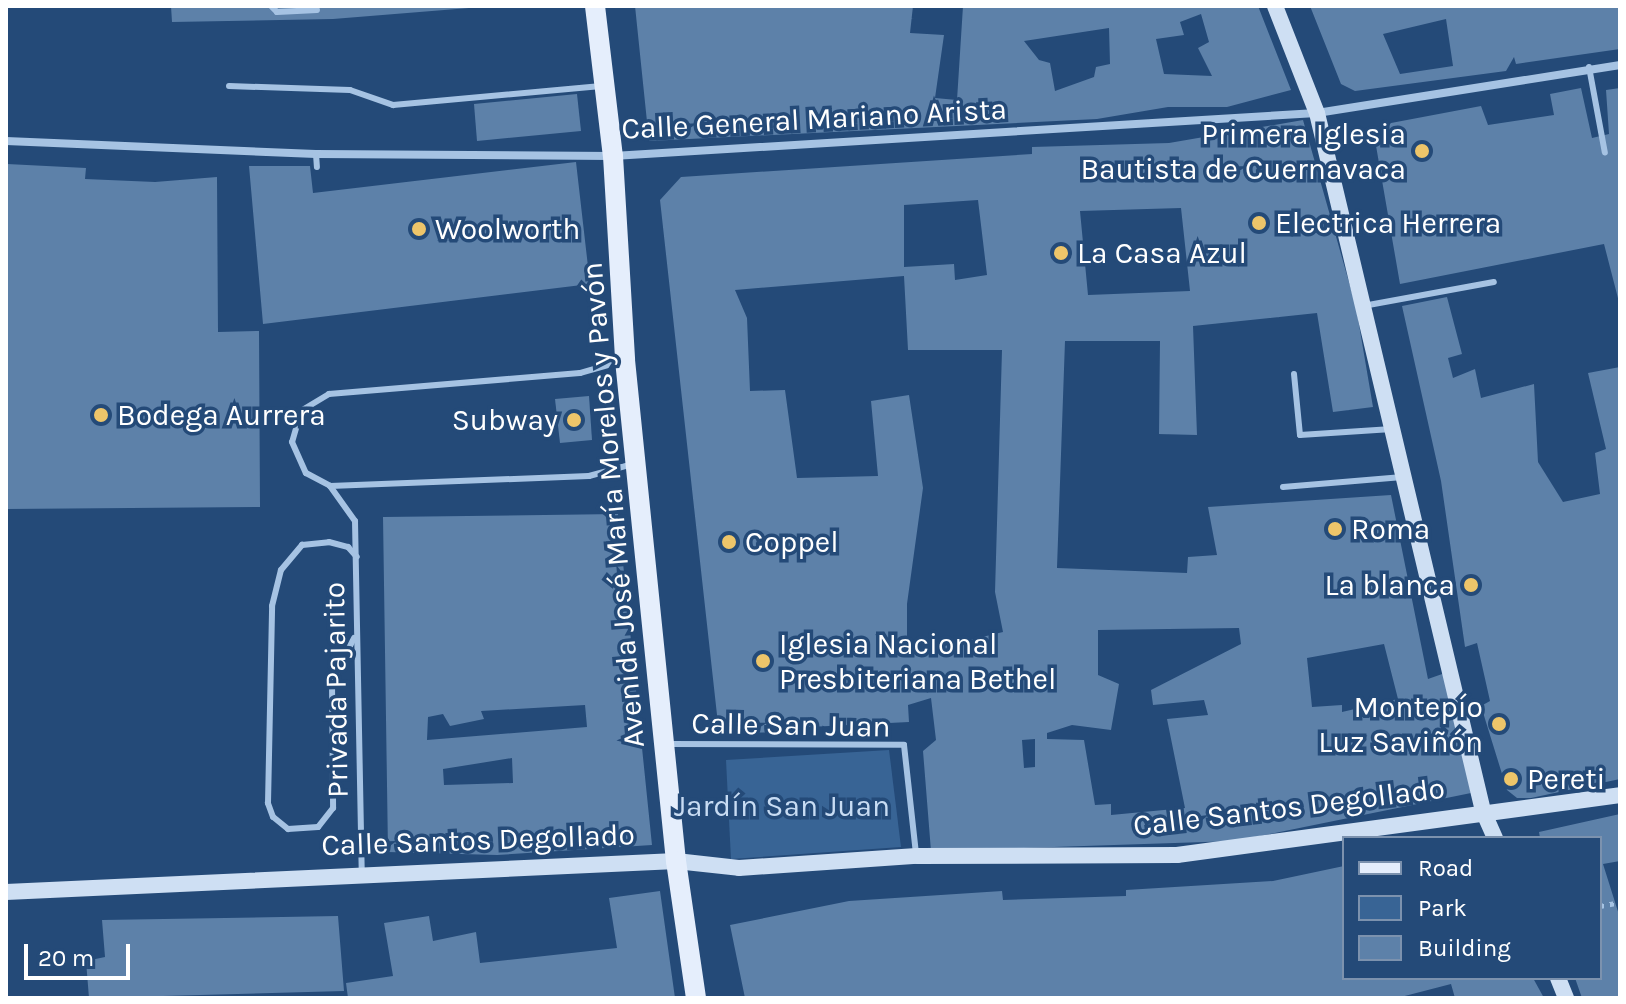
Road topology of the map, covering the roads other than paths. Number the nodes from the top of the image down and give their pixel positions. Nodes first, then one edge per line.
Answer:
1 (271, 6) edge
2 (595, 6) edge
3 (1275, 6) edge
4 (317, 10) dead end
5 (1620, 65) edge
6 (1589, 67) junction
7 (229, 86) dead end
8 (604, 86) junction
9 (1317, 113) junction
10 (6, 141) edge
11 (1605, 153) dead end
12 (316, 154) junction
13 (613, 156) junction
14 (317, 167) dead end
15 (1494, 282) dead end
16 (1363, 306) junction
17 (625, 360) junction
18 (1294, 374) dead end
19 (1392, 429) junction
20 (636, 463) junction
21 (1403, 477) junction
22 (330, 486) junction
23 (1283, 487) dead end
24 (357, 557) junction
25 (354, 638) junction
26 (666, 744) junction
27 (1620, 795) edge
28 (1483, 811) junction
29 (1494, 836) edge
30 (917, 856) junction
31 (676, 861) junction
32 (362, 872) junction
33 (6, 892) edge
34 (696, 998) edge

1 - 4 lane
2 - 8 main road, Avenida José María Morelos y Pavón
3 - 9 street
5 - 6 street, Calle General Mariano Arista
6 - 9 street, Calle General Mariano Arista
6 - 11 lane
7 - 8 lane
8 - 13 main road, Avenida José María Morelos y Pavón
9 - 13 street, Calle General Mariano Arista
9 - 16 street
10 - 12 street, Calle General Mariano Arista
12 - 13 street, Calle General Mariano Arista
12 - 14 lane
13 - 17 main road, Avenida José María Morelos y Pavón
15 - 16 lane
16 - 19 street
17 - 20 main road, Avenida José María Morelos y Pavón
17 - 22 lane, Privada Pajarito
18 - 19 lane
19 - 21 street
20 - 22 lane
20 - 26 main road, Avenida José María Morelos y Pavón
21 - 23 lane
21 - 28 street
22 - 24 lane, Privada Pajarito
24 - 25 lane, Privada Pajarito
24 - 25 lane
25 - 32 lane, Privada Pajarito
26 - 30 lane, Calle San Juan
26 - 31 main road, Avenida José María Morelos y Pavón
27 - 28 street, Calle Santos Degollado
28 - 29 street
28 - 30 street, Calle Santos Degollado
30 - 31 street, Calle Santos Degollado
31 - 32 street, Calle Santos Degollado
31 - 34 main road, Avenida José María Morelos y Pavón
32 - 33 street, Calle Santos Degollado

